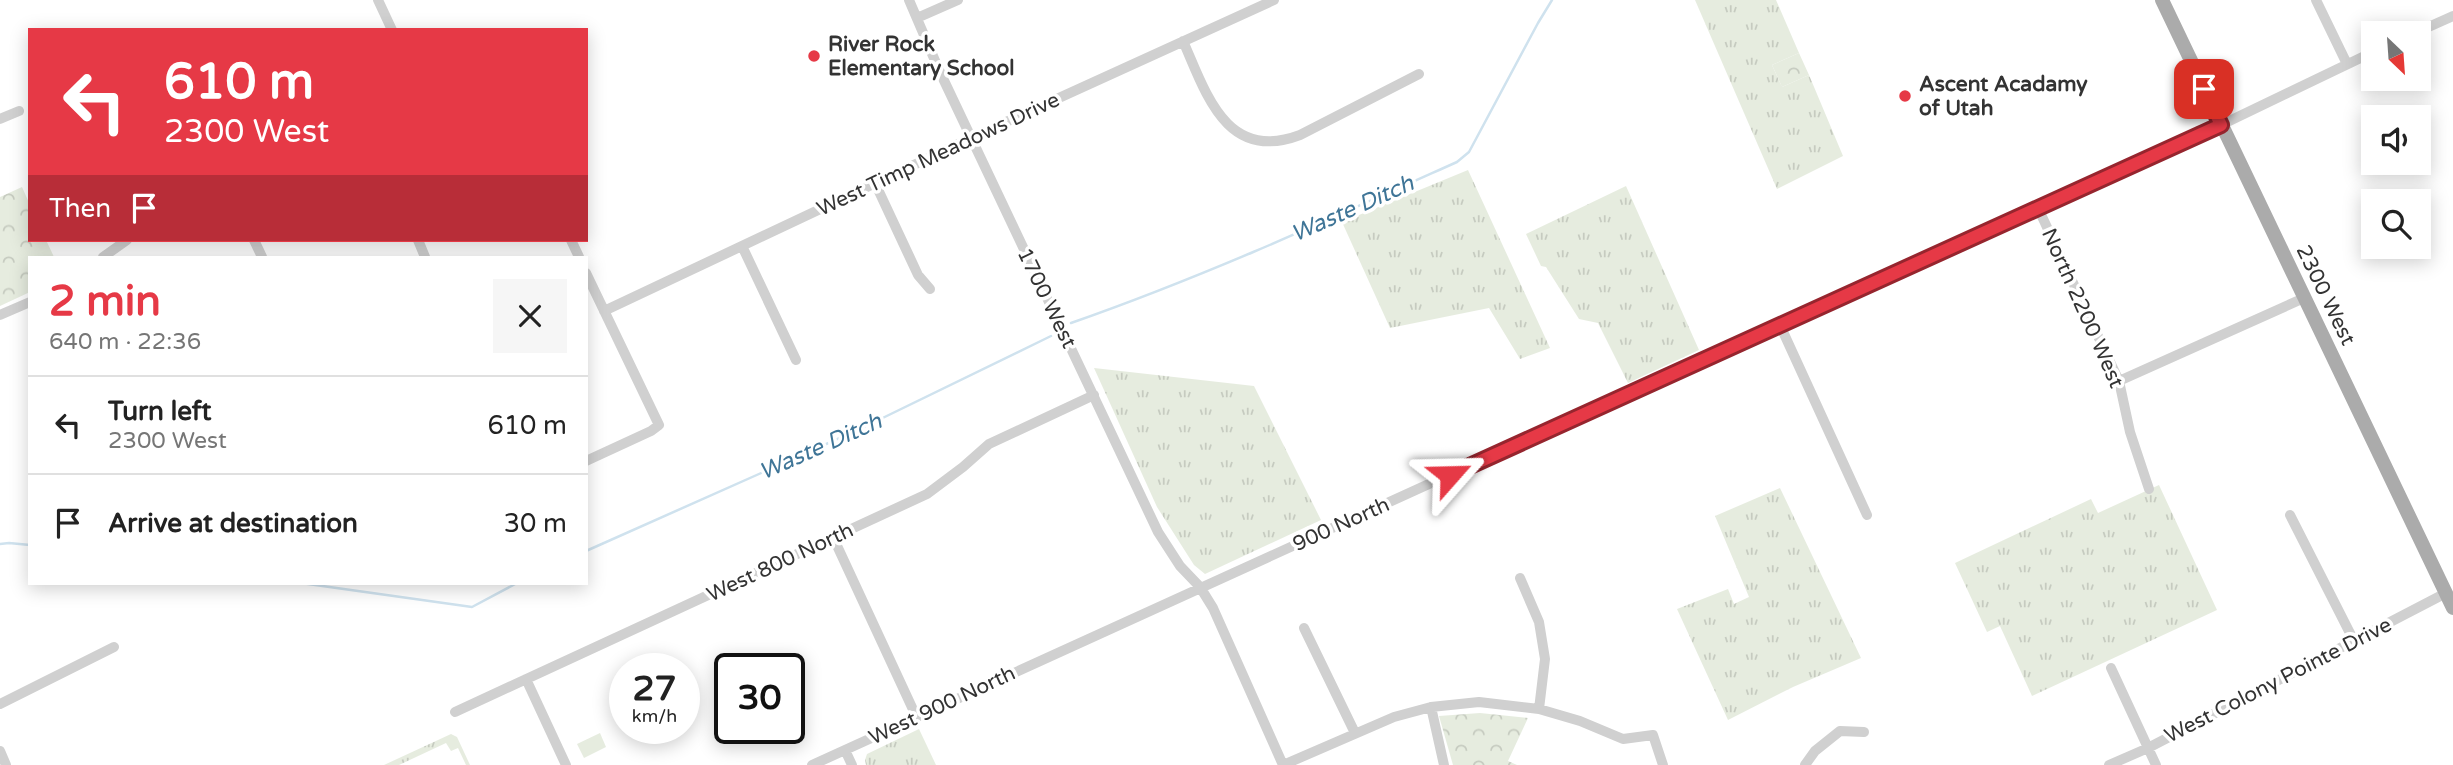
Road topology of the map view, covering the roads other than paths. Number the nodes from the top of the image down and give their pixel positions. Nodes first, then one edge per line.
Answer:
1 (378, 0) edge
2 (909, 0) edge
3 (958, 0) edge
4 (1274, 0) edge
5 (2162, 0) edge
6 (2316, 0) edge
7 (2453, 16) edge
8 (917, 18) junction
9 (2431, 26) edge
10 (391, 28) edge
11 (1182, 41) junction
12 (2361, 58) edge
13 (2347, 64) junction
14 (1419, 74) dead end
15 (19, 111) dead end
16 (0, 119) edge
17 (2221, 125) junction
18 (971, 138) junction
19 (875, 183) junction
20 (2038, 208) junction
21 (124, 242) edge
22 (742, 246) junction
23 (104, 256) edge
24 (588, 276) edge
25 (930, 289) dead end
26 (2304, 298) junction
27 (28, 303) edge
28 (604, 311) junction
29 (0, 315) edge
30 (1780, 325) junction
31 (796, 360) dead end
32 (2119, 381) junction
33 (1094, 394) junction
34 (588, 460) edge
35 (2149, 489) dead end
36 (2290, 514) dead end
37 (1867, 515) dead end
38 (833, 537) junction
39 (1520, 578) dead end
40 (1200, 587) junction
41 (2446, 593) junction
42 (2453, 608) edge
43 (1304, 628) dead end
44 (2354, 641) junction
45 (114, 647) dead end
46 (1034, 662) joint
47 (2111, 668) dead end
48 (526, 680) junction
49 (0, 704) edge
50 (1431, 707) junction
51 (1539, 709) junction
52 (455, 712) dead end
53 (916, 716) junction
54 (1864, 732) dead end
55 (1355, 733) junction
56 (2148, 748) junction
57 (845, 750) junction
58 (0, 751) edge
59 (6, 765) edge
60 (566, 765) edge
61 (812, 765) edge
62 (852, 765) edge
63 (1283, 765) edge
64 (1444, 765) edge
65 (1662, 765) edge
66 (1805, 765) edge
67 (2109, 765) edge
68 (2156, 765) edge

1 - 10 street
2 - 8 street, 1700 West
3 - 8 street
4 - 11 street, West Timp Meadows Drive
5 - 17 main road, 2300 West
6 - 13 street
7 - 9 street
8 - 18 street, 1700 West
11 - 14 street
11 - 18 street, West Timp Meadows Drive
12 - 13 street, 900 North
13 - 17 street, 900 North
15 - 16 street
17 - 20 street, 900 North
17 - 26 main road, 2300 West
18 - 19 street, West Timp Meadows Drive
18 - 33 street, 1700 West
19 - 22 street, West Timp Meadows Drive
19 - 25 street
20 - 30 street, 900 North
20 - 32 street, North 2200 West
21 - 23 street
22 - 28 street, West Timp Meadows Drive
22 - 31 street
24 - 28 street
26 - 32 street
26 - 41 main road, 2300 West
27 - 29 street
28 - 34 street
30 - 37 street
30 - 40 street, 900 North
32 - 35 street, North 2200 West
33 - 38 street, West 800 North
33 - 40 street, 1700 West
36 - 44 street
38 - 48 street, West 800 North
38 - 53 street
39 - 51 street
40 - 46 street, 900 North
40 - 63 street, 1700 West
41 - 42 main road, 2300 West
41 - 44 street, West Colony Pointe Drive
43 - 55 street
44 - 56 street, West Colony Pointe Drive
45 - 49 street
46 - 53 street, West 900 North
47 - 56 street
48 - 52 street, West 800 North
48 - 60 street
50 - 51 street
50 - 55 street
50 - 64 street
51 - 65 street
53 - 57 street, West 900 North
54 - 66 street
55 - 63 street
56 - 67 street, West Colony Pointe Drive
56 - 68 street
57 - 61 street, West 900 North
57 - 62 street
58 - 59 street

